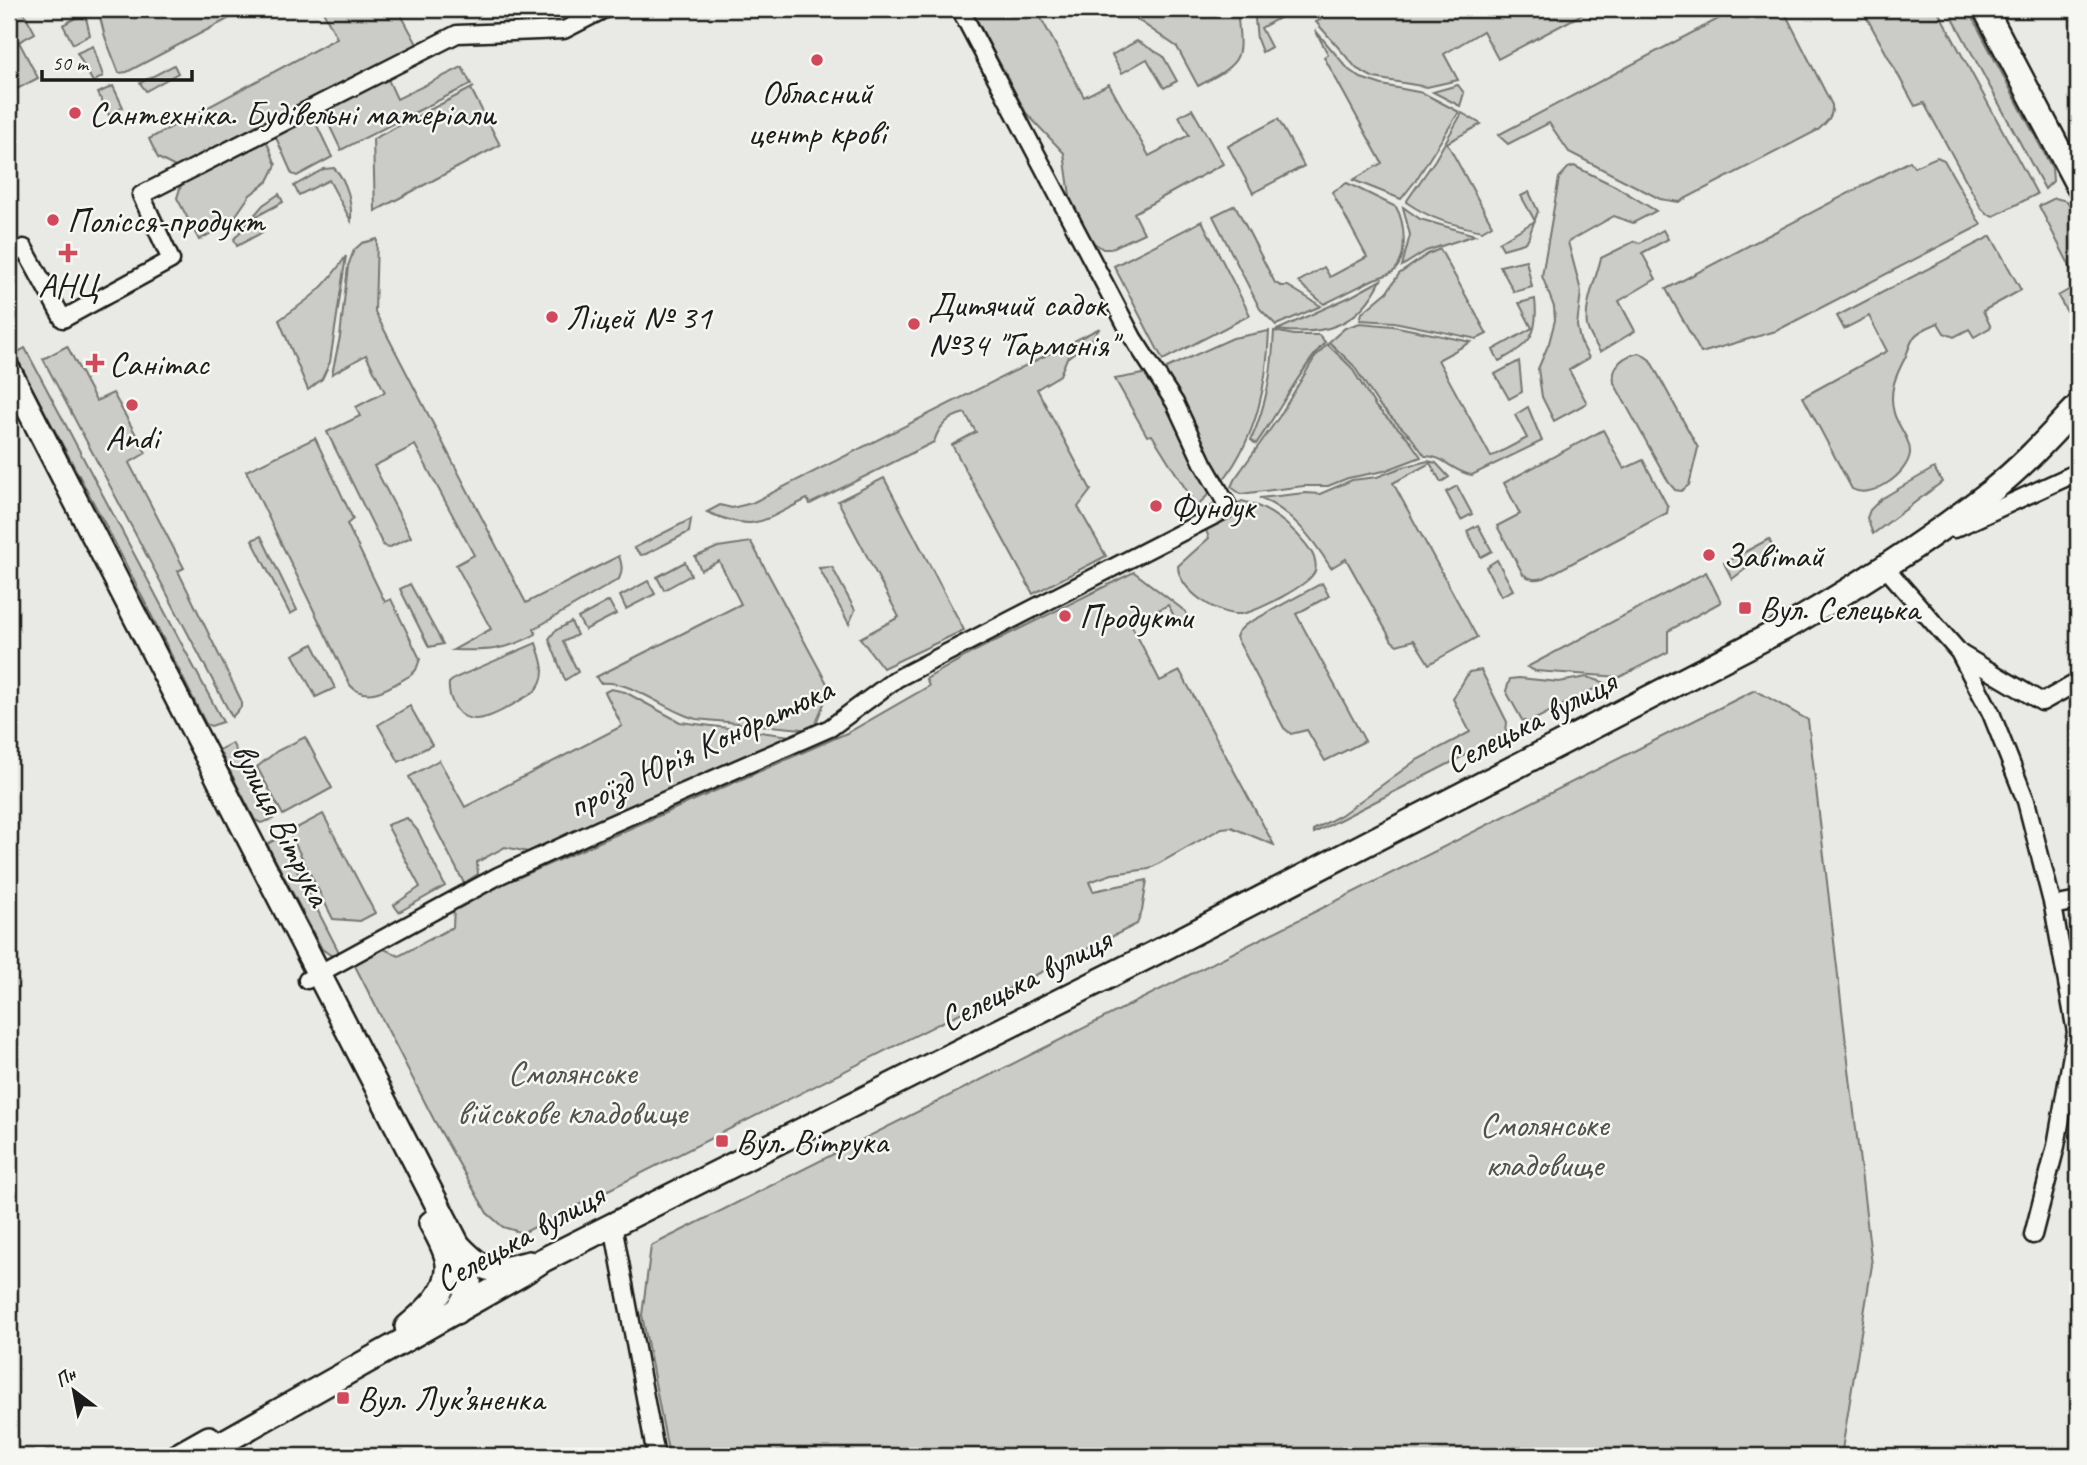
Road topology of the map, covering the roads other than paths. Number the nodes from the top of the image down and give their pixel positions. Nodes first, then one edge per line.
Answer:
1 (605, 9) edge
2 (960, 9) edge
3 (1985, 9) edge
4 (2078, 186) edge
5 (9, 256) edge
6 (9, 370) edge
7 (9, 404) edge
8 (2078, 406) edge
9 (2078, 472) edge
10 (1884, 566) junction
11 (1959, 652) junction
12 (2078, 682) edge
13 (2078, 901) edge
14 (2053, 906) junction
15 (313, 976) junction
16 (613, 1225) junction
17 (2033, 1234) dead end
18 (453, 1253) junction
19 (530, 1266) junction
20 (465, 1295) junction
21 (404, 1329) junction
22 (177, 1456) edge
23 (198, 1456) edge
24 (656, 1456) edge

1 - 5 street
2 - 15 street, проїзд Юрія Кондратюка
3 - 4 main road
6 - 15 main road, вулиця Вітрука
7 - 15 main road, вулиця Вітрука
8 - 10 main road, Селецька вулиця
9 - 10 street, Селецька вулиця
10 - 11 street
10 - 16 main road, Селецька вулиця
11 - 12 street
11 - 14 street
13 - 14 street
14 - 17 street
15 - 18 main road, вулиця Вітрука
16 - 19 main road, Селецька вулиця
16 - 24 street
18 - 19 main road
18 - 20 main road, вулиця Вітрука
18 - 21 main road, Селецька вулиця
19 - 20 main road, Селецька вулиця
19 - 20 main road, Селецька вулиця
20 - 21 main road, Селецька вулиця
20 - 23 main road, Селецька вулиця
21 - 22 main road, Селецька вулиця

